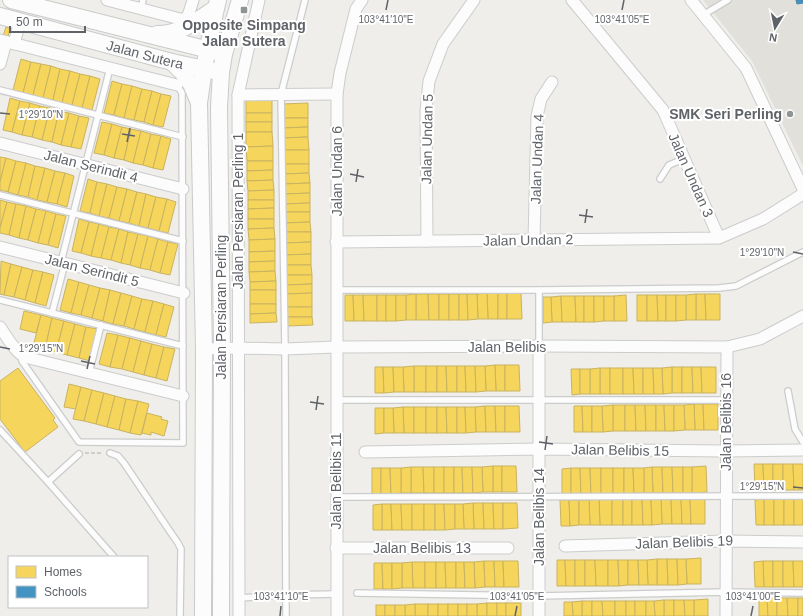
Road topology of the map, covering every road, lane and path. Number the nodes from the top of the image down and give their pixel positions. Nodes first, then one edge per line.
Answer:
1 (11, 0) edge
2 (107, 0) edge
3 (194, 0) edge
4 (240, 0) edge
5 (259, 0) edge
6 (305, 0) edge
7 (362, 0) edge
8 (474, 0) edge
9 (572, 0) edge
10 (691, 0) edge
11 (728, 0) edge
12 (142, 4) edge
13 (217, 4) edge
14 (703, 15) junction
15 (1, 19) edge
16 (20, 21) junction
17 (149, 35) junction
18 (7, 42) edge
19 (208, 50) junction
20 (224, 54) junction
21 (172, 62) junction
22 (0, 64) edge
23 (110, 68) junction
24 (204, 68) junction
25 (221, 73) junction
26 (552, 82) dead end
27 (177, 85) joint
28 (0, 90) edge
29 (281, 94) junction
30 (337, 94) junction
31 (238, 95) junction
32 (199, 103) junction
33 (98, 115) junction
34 (183, 137) junction
35 (0, 143) edge
36 (684, 158) junction
37 (86, 164) junction
38 (660, 179) dead end
39 (183, 189) junction
40 (803, 189) edge
41 (803, 194) edge
42 (0, 195) edge
43 (73, 213) junction
44 (719, 238) junction
45 (534, 240) junction
46 (183, 241) junction
47 (427, 241) junction
48 (336, 242) junction
49 (0, 246) edge
50 (803, 252) edge
51 (63, 262) junction
52 (336, 290) junction
53 (539, 290) junction
54 (184, 293) junction
55 (0, 300) edge
56 (52, 313) junction
57 (803, 316) edge
58 (101, 325) junction
59 (0, 327) edge
60 (183, 346) junction
61 (539, 346) junction
62 (336, 347) junction
63 (726, 347) junction
64 (238, 348) junction
65 (204, 349) junction
66 (222, 349) junction
67 (285, 349) junction
68 (19, 352) junction
69 (89, 373) junction
70 (788, 391) dead end
71 (183, 396) junction
72 (539, 399) junction
73 (336, 400) junction
74 (726, 400) junction
75 (0, 430) edge
76 (803, 442) edge
77 (539, 449) junction
78 (803, 450) edge
79 (726, 451) junction
80 (365, 452) dead end
81 (110, 453) joint
82 (79, 454) joint
83 (48, 482) junction
84 (726, 496) junction
85 (803, 496) edge
86 (336, 497) junction
87 (539, 497) junction
88 (725, 541) junction
89 (803, 542) edge
90 (565, 546) dead end
91 (336, 548) junction
92 (508, 548) dead end
93 (113, 556) edge
94 (726, 592) junction
95 (357, 593) dead end
96 (803, 593) edge
97 (336, 594) junction
98 (286, 595) junction
99 (539, 596) junction
100 (239, 598) junction
101 (180, 616) edge
102 (203, 616) edge
103 (221, 616) edge
104 (239, 616) edge
105 (286, 616) edge
106 (336, 616) edge
107 (539, 616) edge
108 (726, 616) edge

1 - 17 main road, Jalan Sutera
2 - 12 street
3 - 12 street
4 - 20 main road, Jalan Persiaran Perling
5 - 31 street, Jalan Persiaran Perling 1
6 - 29 lane
7 - 30 street, Jalan Undan 6
8 - 47 street, Jalan Undan 5
9 - 36 street, Jalan Undan 3
10 - 14 street
11 - 14 lane
13 - 17 main road
13 - 19 main road, Jalan Persiaran Perling
14 - 40 street
15 - 16 main road, Jalan Sutera
16 - 18 street
16 - 21 main road, Jalan Sutera
17 - 19 main road, Jalan Sutera
18 - 22 street
18 - 23 street
19 - 20 main road, Jalan Sutera
19 - 24 main road, Jalan Persiaran Perling
20 - 25 main road, Jalan Persiaran Perling
21 - 24 main road, Jalan Sutera
21 - 32 main road
23 - 27 street
23 - 33 lane
24 - 25 main road, Jalan Sutera
24 - 32 main road, Jalan Persiaran Perling
25 - 66 main road, Jalan Persiaran Perling
26 - 45 street, Jalan Undan 4
27 - 34 lane
28 - 33 lane
29 - 30 street
29 - 31 street
29 - 67 lane
30 - 48 street, Jalan Undan 6
31 - 64 street, Jalan Persiaran Perling 1
32 - 65 main road, Jalan Persiaran Perling
33 - 34 lane
33 - 37 lane
34 - 39 lane
35 - 37 street, Jalan Serindit 4
36 - 38 lane
36 - 44 street, Jalan Undan 3
37 - 39 street, Jalan Serindit 4
37 - 43 lane
39 - 46 lane
41 - 44 street
42 - 43 lane
43 - 46 lane
43 - 51 lane
44 - 45 street, Jalan Undan 2
45 - 47 street, Jalan Undan 2
46 - 54 lane
47 - 48 street, Jalan Undan 2
48 - 52 street, Jalan Undan 6
49 - 51 street, Jalan Serindit 5
50 - 53 lane
51 - 54 street, Jalan Serindit 5
51 - 56 lane
52 - 53 lane
52 - 62 street, Jalan Undan 6
53 - 61 lane
54 - 60 lane
55 - 56 lane
56 - 58 lane
57 - 63 street, Jalan Belibis
58 - 60 lane
58 - 69 lane
59 - 68 street
60 - 71 lane
61 - 62 street, Jalan Belibis
61 - 63 street, Jalan Belibis
61 - 72 street, Jalan Belibis 14
62 - 67 street, Jalan Belibis
62 - 73 street, Jalan Belibis 11
63 - 74 street, Jalan Belibis 16
64 - 66 street, Jalan Belibis
64 - 67 street, Jalan Belibis
64 - 100 street, Jalan Persiaran Perling 1
65 - 66 street, Jalan Belibis
65 - 102 main road, Jalan Persiaran Perling
66 - 103 main road, Jalan Persiaran Perling
67 - 98 lane
68 - 69 street
68 - 71 lane
69 - 71 street
70 - 76 lane
72 - 73 lane
72 - 74 lane
72 - 77 street, Jalan Belibis 14
73 - 86 street, Jalan Belibis 11
74 - 79 street, Jalan Belibis 16
75 - 83 lane
77 - 79 street, Jalan Belibis 15
77 - 80 street, Jalan Belibis 15
77 - 87 street, Jalan Belibis 14
78 - 79 street, Jalan Belibis 15
79 - 84 street, Jalan Belibis 16
81 - 82 path
81 - 101 lane
82 - 83 lane
83 - 93 lane
84 - 85 lane
84 - 87 lane
84 - 88 street, Jalan Belibis 16
86 - 87 lane
86 - 91 street, Jalan Belibis 11
87 - 99 street, Jalan Belibis 14
88 - 89 street, Jalan Belibis 19
88 - 90 street, Jalan Belibis 19
88 - 94 street, Jalan Belibis 16
91 - 92 street, Jalan Belibis 13
91 - 97 street, Jalan Belibis 11
94 - 96 lane
94 - 99 lane
94 - 108 street, Jalan Belibis 16
95 - 99 lane
97 - 98 lane
97 - 106 street, Jalan Belibis 11
98 - 100 lane
98 - 105 lane
99 - 107 street, Jalan Belibis 14
100 - 104 street, Jalan Persiaran Perling 1

